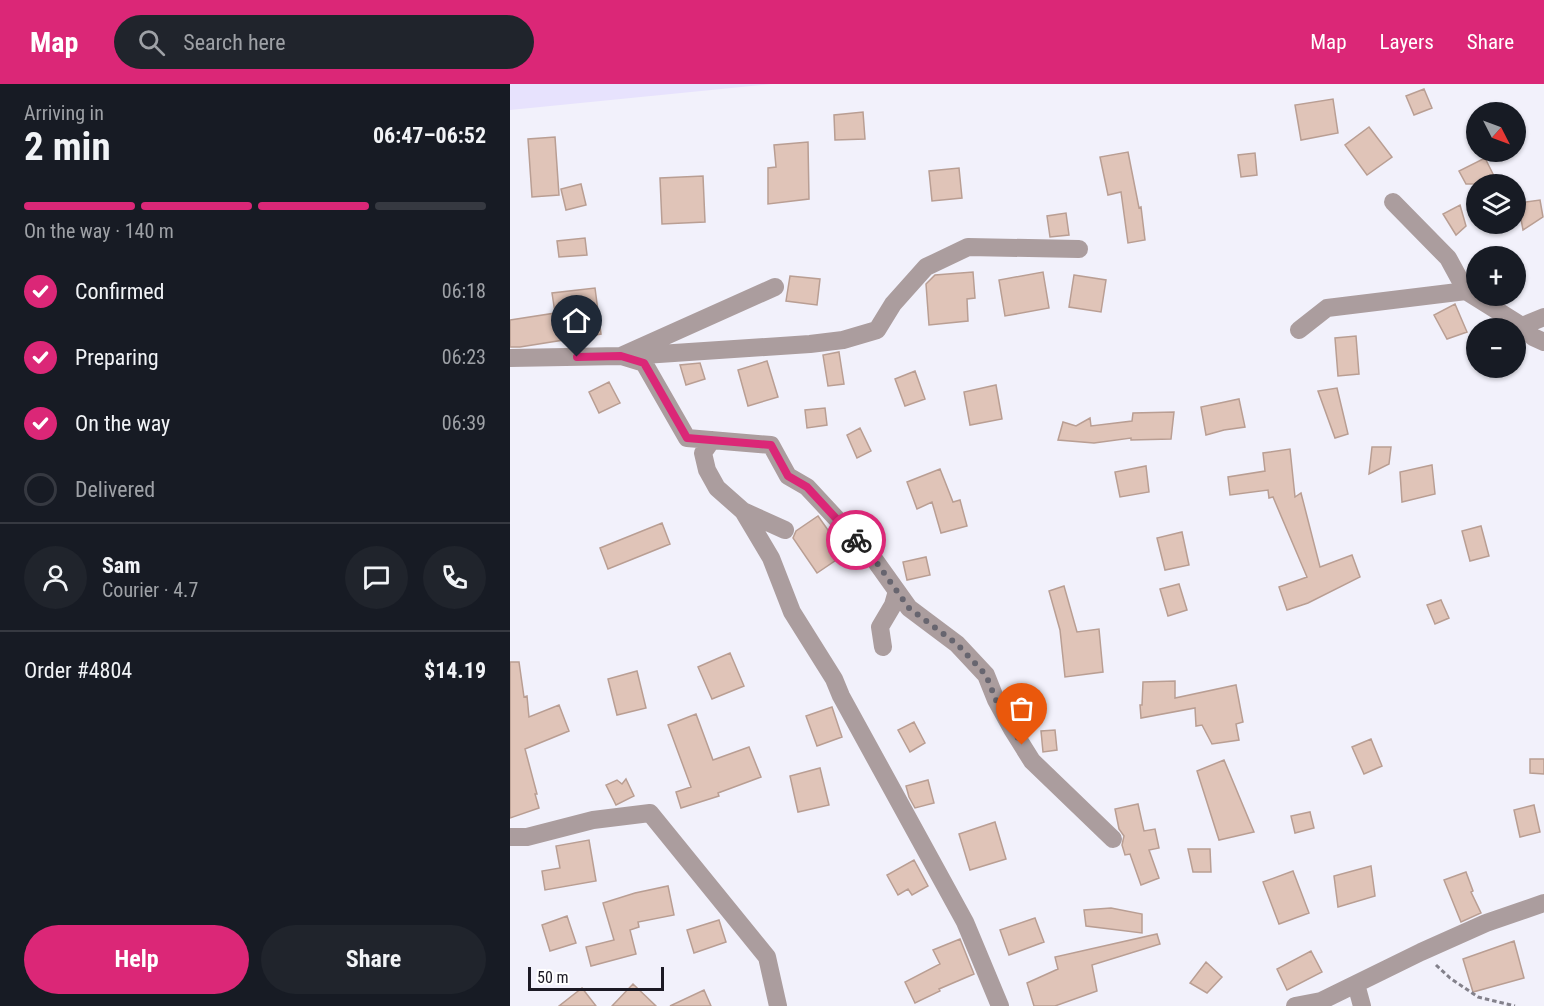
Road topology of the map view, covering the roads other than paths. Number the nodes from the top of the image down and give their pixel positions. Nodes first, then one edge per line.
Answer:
1 (1393, 202) dead end
2 (1079, 249) dead end
3 (775, 287) dead end
4 (1466, 291) joint
5 (1490, 306) edge
6 (1544, 317) edge
7 (1509, 318) edge
8 (1526, 324) edge
9 (1299, 330) dead end
10 (1526, 330) edge
11 (1544, 342) edge
12 (621, 356) junction
13 (510, 358) edge
14 (712, 440) junction
15 (743, 511) junction
16 (785, 530) dead end
17 (897, 591) junction
18 (883, 647) dead end
19 (510, 837) edge
20 (1113, 839) dead end
21 (1544, 903) edge
22 (1356, 984) junction
23 (778, 1006) edge
24 (1000, 1006) edge
25 (1295, 1006) edge
26 (1362, 1006) edge

1 - 4 street
2 - 12 street
3 - 12 street
4 - 9 street
5 - 7 street
6 - 8 street
10 - 11 street
12 - 13 street
12 - 14 street
14 - 15 street
14 - 17 street
15 - 16 street
15 - 24 street
17 - 18 street
17 - 20 street
19 - 23 street
21 - 22 street
22 - 25 street
22 - 26 street

